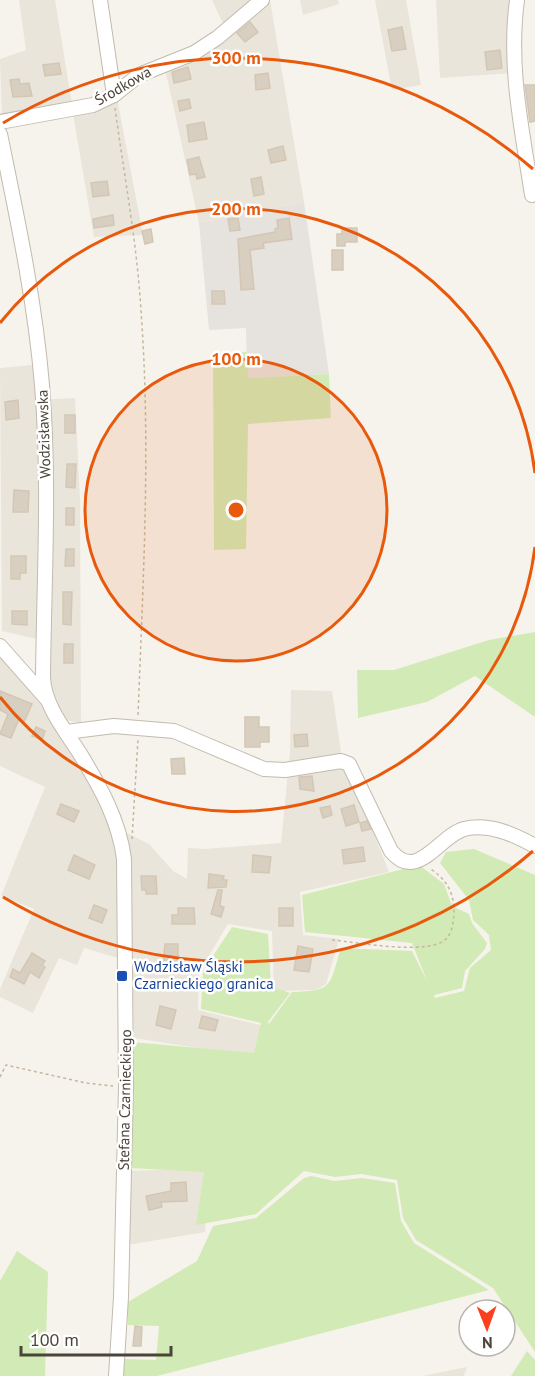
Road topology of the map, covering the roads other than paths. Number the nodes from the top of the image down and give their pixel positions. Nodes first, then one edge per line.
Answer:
1 (100, 0) edge
2 (262, 0) edge
3 (517, 0) edge
4 (114, 95) junction
5 (0, 122) edge
6 (0, 134) edge
7 (532, 195) dead end
8 (0, 646) edge
9 (46, 698) junction
10 (66, 732) junction
11 (535, 846) edge
12 (116, 1376) edge

1 - 4 street
2 - 4 street, Środkowa
3 - 7 street
4 - 5 street, Środkowa
6 - 9 street, Wodzisławska
8 - 9 street
9 - 10 street
10 - 11 street
10 - 12 street, Stefana Czarnieckiego

